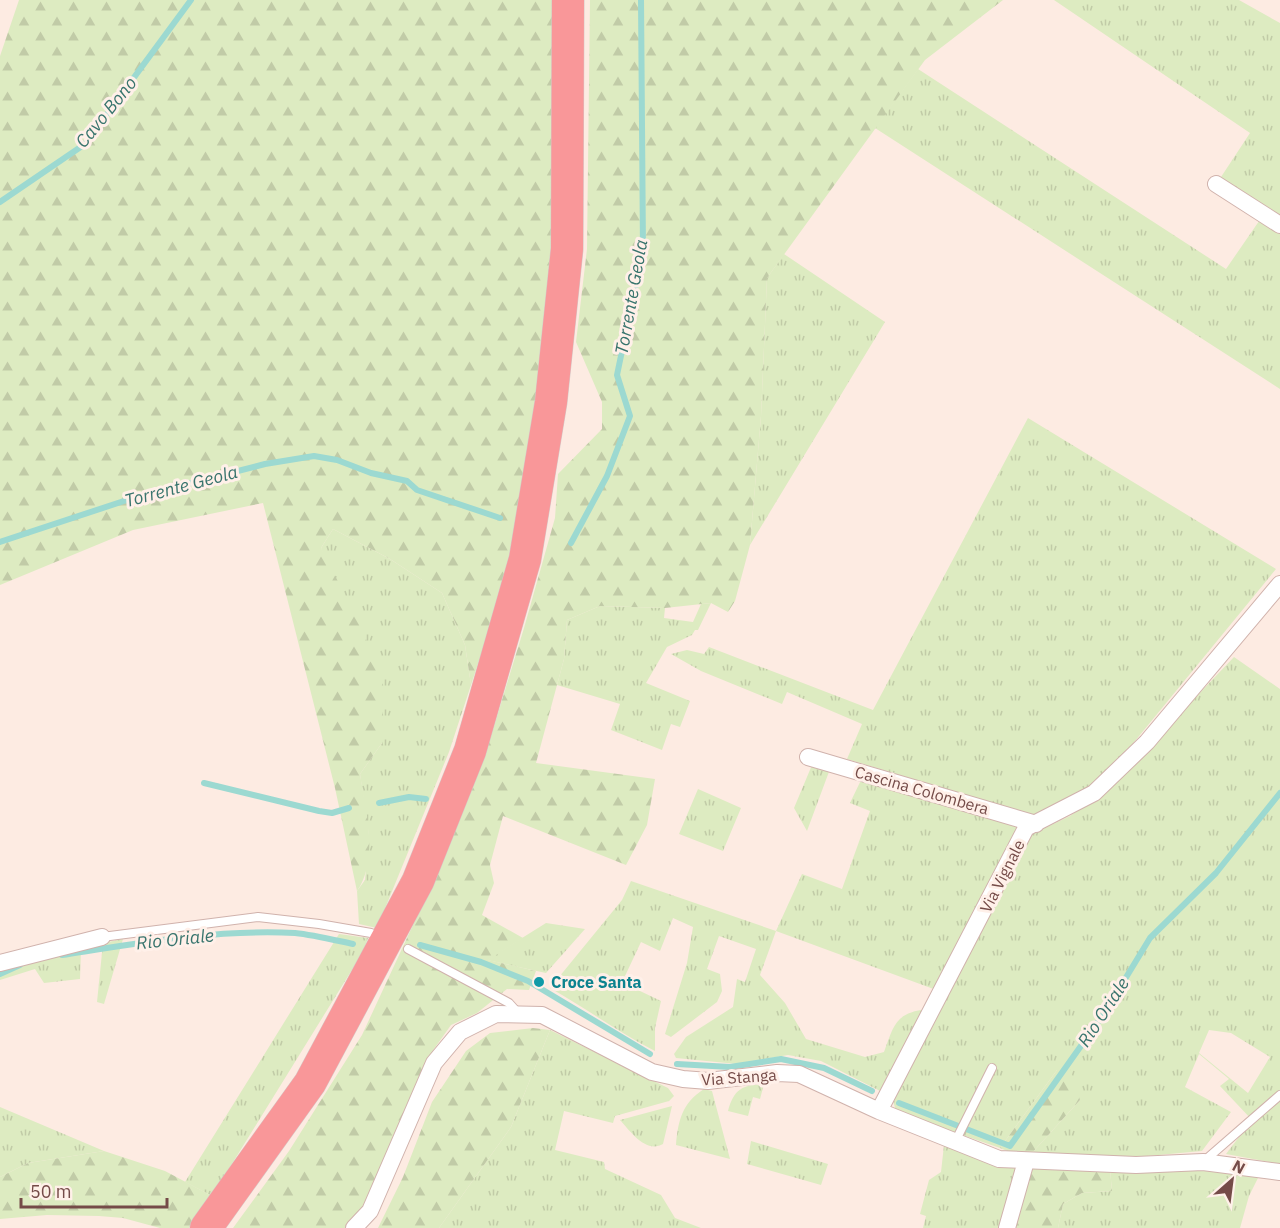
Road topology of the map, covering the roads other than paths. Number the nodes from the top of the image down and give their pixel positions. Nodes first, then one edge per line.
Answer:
1 (568, 0) edge
2 (1216, 184) dead end
3 (1280, 225) edge
4 (1280, 584) edge
5 (808, 757) dead end
6 (1036, 824) junction
7 (371, 933) dead end
8 (102, 938) joint
9 (408, 949) dead end
10 (0, 963) edge
11 (519, 1014) junction
12 (992, 1068) dead end
13 (1280, 1095) edge
14 (879, 1111) junction
15 (959, 1133) junction
16 (1026, 1161) junction
17 (1203, 1162) junction
18 (1280, 1172) edge
19 (206, 1228) edge
20 (354, 1228) edge
21 (1007, 1228) edge

1 - 19 highway
2 - 3 street
4 - 6 street, Via Vignale
5 - 6 street, Cascina Colombera
6 - 14 street, Via Vignale
7 - 8 lane
8 - 10 street
9 - 11 lane
11 - 14 street, Via Stanga
11 - 20 street, Via Stanga
12 - 15 lane
13 - 17 lane
14 - 15 street, Via Stanga
15 - 16 street, Via Stanga
16 - 17 street, Via Stanga
16 - 21 street
17 - 18 street, Via Stanga

